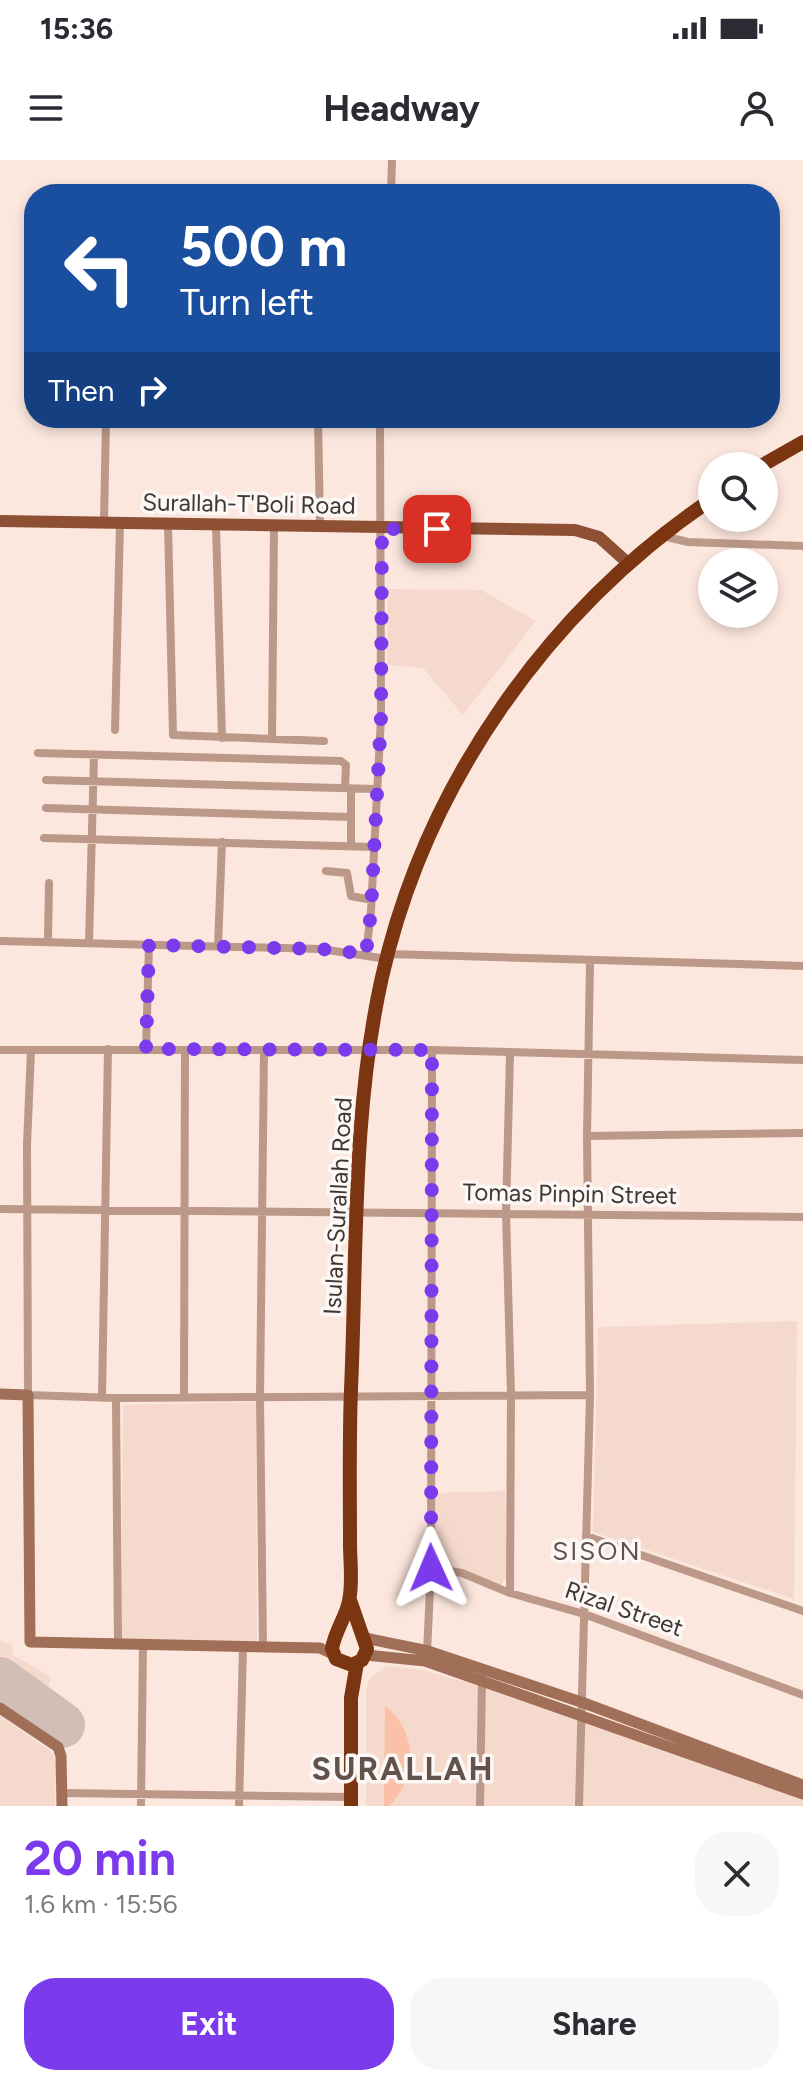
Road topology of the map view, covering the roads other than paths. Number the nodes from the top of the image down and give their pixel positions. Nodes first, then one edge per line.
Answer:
1 (392, 160) edge
2 (391, 184) edge
3 (106, 428) edge
4 (318, 428) edge
5 (380, 428) edge
6 (803, 442) edge
7 (778, 456) edge
8 (698, 509) edge
9 (0, 521) edge
10 (104, 523) junction
11 (120, 523) junction
12 (168, 524) junction
13 (274, 525) junction
14 (216, 526) junction
15 (320, 526) junction
16 (382, 529) junction
17 (662, 536) junction
18 (803, 546) edge
19 (629, 564) junction
20 (115, 730) dead end
21 (222, 738) junction
22 (272, 739) junction
23 (324, 741) dead end
24 (38, 753) dead end
25 (94, 756) junction
26 (46, 780) dead end
27 (91, 783) junction
28 (348, 789) junction
29 (377, 789) junction
30 (46, 808) dead end
31 (90, 810) junction
32 (351, 817) junction
33 (44, 838) dead end
34 (89, 839) junction
35 (222, 842) junction
36 (351, 846) junction
37 (375, 847) junction
38 (326, 871) dead end
39 (49, 883) dead end
40 (372, 900) junction
41 (0, 941) edge
42 (48, 941) junction
43 (89, 942) junction
44 (149, 945) junction
45 (218, 947) junction
46 (366, 954) junction
47 (388, 957) junction
48 (590, 961) junction
49 (803, 966) edge
50 (108, 1049) junction
51 (146, 1049) junction
52 (0, 1050) edge
53 (31, 1050) junction
54 (185, 1050) junction
55 (432, 1050) junction
56 (264, 1051) junction
57 (370, 1051) junction
58 (510, 1054) junction
59 (587, 1056) junction
60 (803, 1060) edge
61 (803, 1133) edge
62 (587, 1136) junction
63 (0, 1209) edge
64 (26, 1210) junction
65 (183, 1211) junction
66 (359, 1211) junction
67 (104, 1212) junction
68 (262, 1212) junction
69 (433, 1212) junction
70 (506, 1213) junction
71 (590, 1214) junction
72 (803, 1217) edge
73 (0, 1394) edge
74 (28, 1395) junction
75 (511, 1395) junction
76 (590, 1395) junction
77 (351, 1396) junction
78 (430, 1396) junction
79 (260, 1397) junction
80 (102, 1398) junction
81 (116, 1398) junction
82 (184, 1398) junction
83 (586, 1536) junction
84 (431, 1568) junction
85 (510, 1593) junction
86 (350, 1600) junction
87 (803, 1611) edge
88 (584, 1614) junction
89 (336, 1636) junction
90 (364, 1636) junction
91 (118, 1645) junction
92 (143, 1645) junction
93 (243, 1647) junction
94 (263, 1647) junction
95 (331, 1654) junction
96 (426, 1656) junction
97 (361, 1659) junction
98 (482, 1675) junction
99 (351, 1693) junction
100 (803, 1695) edge
101 (584, 1703) junction
102 (0, 1708) edge
103 (582, 1717) junction
104 (699, 1752) junction
105 (803, 1785) edge
106 (803, 1794) edge
107 (141, 1795) junction
108 (239, 1795) junction
109 (62, 1800) edge
110 (351, 1802) edge
111 (141, 1806) edge
112 (239, 1806) edge
113 (480, 1806) edge
114 (579, 1806) edge

1 - 2 street
3 - 10 street
4 - 15 street
5 - 16 street
6 - 7 highway
8 - 17 highway, Isulan-Surallah Road
9 - 10 main road, Surallah-T'Boli Road
10 - 11 main road, Surallah-T'Boli Road
11 - 12 main road, Surallah-T'Boli Road
11 - 20 street
12 - 14 main road, Surallah-T'Boli Road
12 - 21 street
13 - 14 main road, Surallah-T'Boli Road
13 - 15 main road, Surallah-T'Boli Road
13 - 22 street
14 - 21 street
15 - 16 main road, Surallah-T'Boli Road
16 - 19 main road, Surallah-T'Boli Road
16 - 29 street
17 - 18 street
17 - 19 highway, Isulan-Surallah Road
19 - 47 highway, Isulan-Surallah Road
21 - 22 street
22 - 23 street
24 - 25 street
25 - 27 street
25 - 28 street
26 - 27 street
27 - 28 street
27 - 31 street
28 - 29 street
28 - 32 street
29 - 37 street
30 - 31 street
31 - 32 street
31 - 34 street
32 - 36 street
33 - 34 street
34 - 35 street
34 - 43 street
35 - 36 street
35 - 45 street
36 - 37 street
37 - 40 street
38 - 40 street
39 - 42 street
40 - 46 street
41 - 42 street
42 - 43 street
43 - 44 street
44 - 45 street
44 - 51 street
45 - 46 street
46 - 47 street
47 - 48 street
47 - 57 highway, Isulan-Surallah Road
48 - 49 street
48 - 59 street
50 - 51 street
50 - 53 street
50 - 67 street
51 - 54 street
52 - 53 street
53 - 64 street
54 - 56 street
54 - 65 street
55 - 57 street
55 - 58 street
55 - 69 street
56 - 57 street
56 - 68 street
57 - 66 highway, Isulan-Surallah Road
58 - 59 street
58 - 70 street
59 - 60 street
59 - 62 street
61 - 62 street
62 - 71 street
63 - 64 street, Tomas Pinpin Street
64 - 67 street, Tomas Pinpin Street
64 - 74 street
65 - 67 street, Tomas Pinpin Street
65 - 68 street, Tomas Pinpin Street
65 - 82 street
66 - 68 street, Tomas Pinpin Street
66 - 69 street, Tomas Pinpin Street
66 - 77 highway, Isulan-Surallah Road
67 - 80 street
68 - 79 street
69 - 70 street, Tomas Pinpin Street
69 - 78 street
70 - 71 street, Tomas Pinpin Street
70 - 75 street
71 - 72 street, Tomas Pinpin Street
71 - 76 street
73 - 74 street
74 - 80 street
74 - 91 street
75 - 76 street
75 - 78 street
75 - 85 street
76 - 83 street
77 - 78 street
77 - 79 street
77 - 86 highway, Isulan-Surallah Road
78 - 84 street
79 - 82 street
79 - 94 street
80 - 81 street
81 - 82 street
81 - 91 street
83 - 87 street
83 - 88 street
84 - 85 street, Rizal Street
84 - 96 street
85 - 88 street, Rizal Street
86 - 89 highway, Isulan-Surallah Road
86 - 90 highway, Isulan-Surallah Road
88 - 100 street, Rizal Street
88 - 101 street
89 - 90 highway
89 - 95 highway, Isulan-Surallah Road
90 - 96 street
90 - 97 highway, Isulan-Surallah Road
91 - 92 street
92 - 93 street
92 - 107 street
93 - 94 street
93 - 108 street
94 - 95 street
95 - 97 highway
95 - 99 highway
96 - 97 street
96 - 98 street
97 - 99 highway, Isulan-Surallah Road
98 - 101 street
98 - 103 street
98 - 113 street
99 - 110 highway
101 - 103 street
101 - 104 street
102 - 109 street
103 - 104 street
103 - 114 street
104 - 105 street
104 - 106 street
107 - 108 street
107 - 109 street
107 - 111 street
108 - 110 street
108 - 112 street

